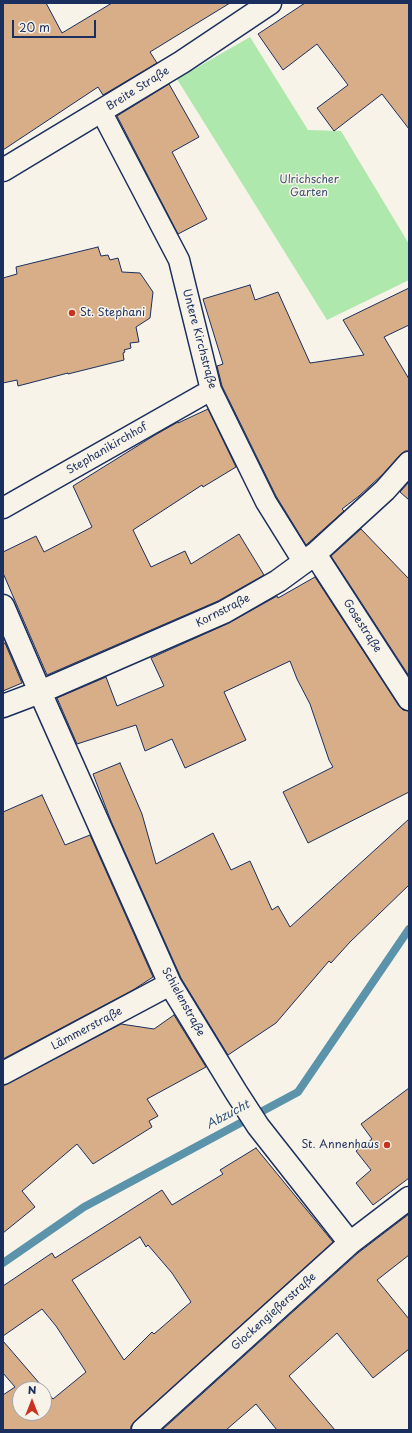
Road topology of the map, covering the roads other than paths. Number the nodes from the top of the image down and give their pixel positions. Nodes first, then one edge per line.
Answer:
1 (270, 3) edge
2 (244, 11) edge
3 (101, 111) junction
4 (3, 170) edge
5 (211, 390) junction
6 (409, 463) edge
7 (3, 508) edge
8 (310, 559) junction
9 (3, 606) edge
10 (40, 692) junction
11 (409, 699) edge
12 (3, 706) edge
13 (170, 984) junction
14 (3, 1073) edge
15 (409, 1199) edge
16 (350, 1243) junction
17 (143, 1430) edge

1 - 2 street, Breite Straße
2 - 3 street, Breite Straße
3 - 4 street, Breite Straße
3 - 5 street, Untere Kirchstraße
5 - 7 street, Stephanikirchhof
5 - 8 street, Untere Kirchstraße
6 - 8 street, Kornstraße
8 - 10 street, Kornstraße
8 - 11 street, Gosestraße
9 - 10 street, Schielenstraße
10 - 12 street, Kornstraße
10 - 13 street, Schielenstraße
13 - 14 street, Lämmerstraße
13 - 16 street, Schielenstraße
15 - 16 street, Glockengießerstraße
16 - 17 street, Glockengießerstraße

